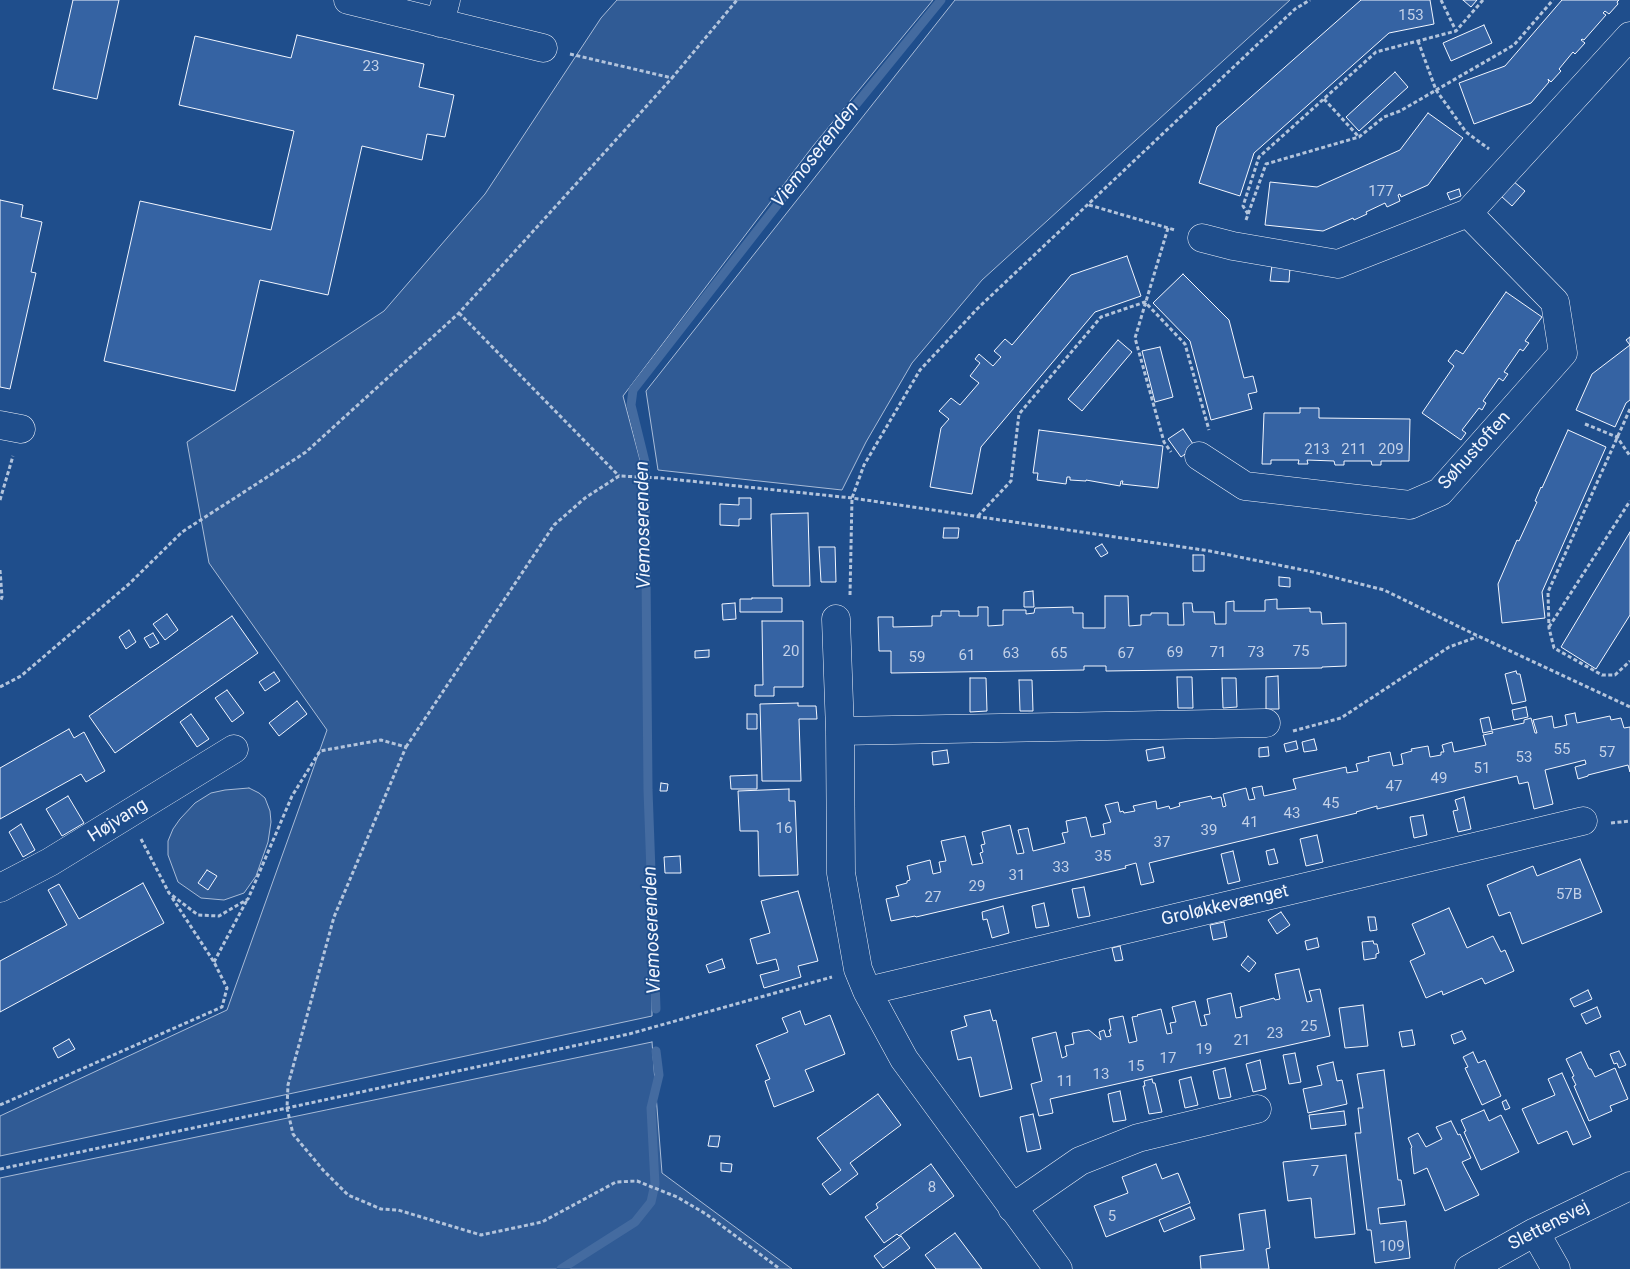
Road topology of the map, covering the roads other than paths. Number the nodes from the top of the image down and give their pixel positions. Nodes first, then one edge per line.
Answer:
1 (348, 0) edge
2 (443, 11) edge
3 (1630, 36) edge
4 (543, 48) road end
5 (1468, 213) junction
6 (1202, 238) road end
7 (1199, 456) road end
8 (836, 619) road end
9 (1266, 723) road end
10 (840, 731) junction
11 (234, 749) dead end
12 (1583, 822) dead end
13 (0, 888) edge
14 (863, 980) junction
15 (1257, 1109) dead end
16 (1630, 1186) edge
17 (1012, 1208) junction
18 (1535, 1232) junction
19 (1058, 1269) edge
20 (1470, 1269) edge
21 (1556, 1269) edge

1 - 2 street
2 - 4 street
3 - 5 street
5 - 6 street
5 - 7 street, Søhustoften
8 - 10 street
9 - 10 street
10 - 14 street
11 - 13 street, Højvang
12 - 14 street, Groløkkevænget
14 - 17 street
15 - 17 street
16 - 18 street, Slettensvej
17 - 19 street
18 - 20 street, Slettensvej
18 - 21 street

